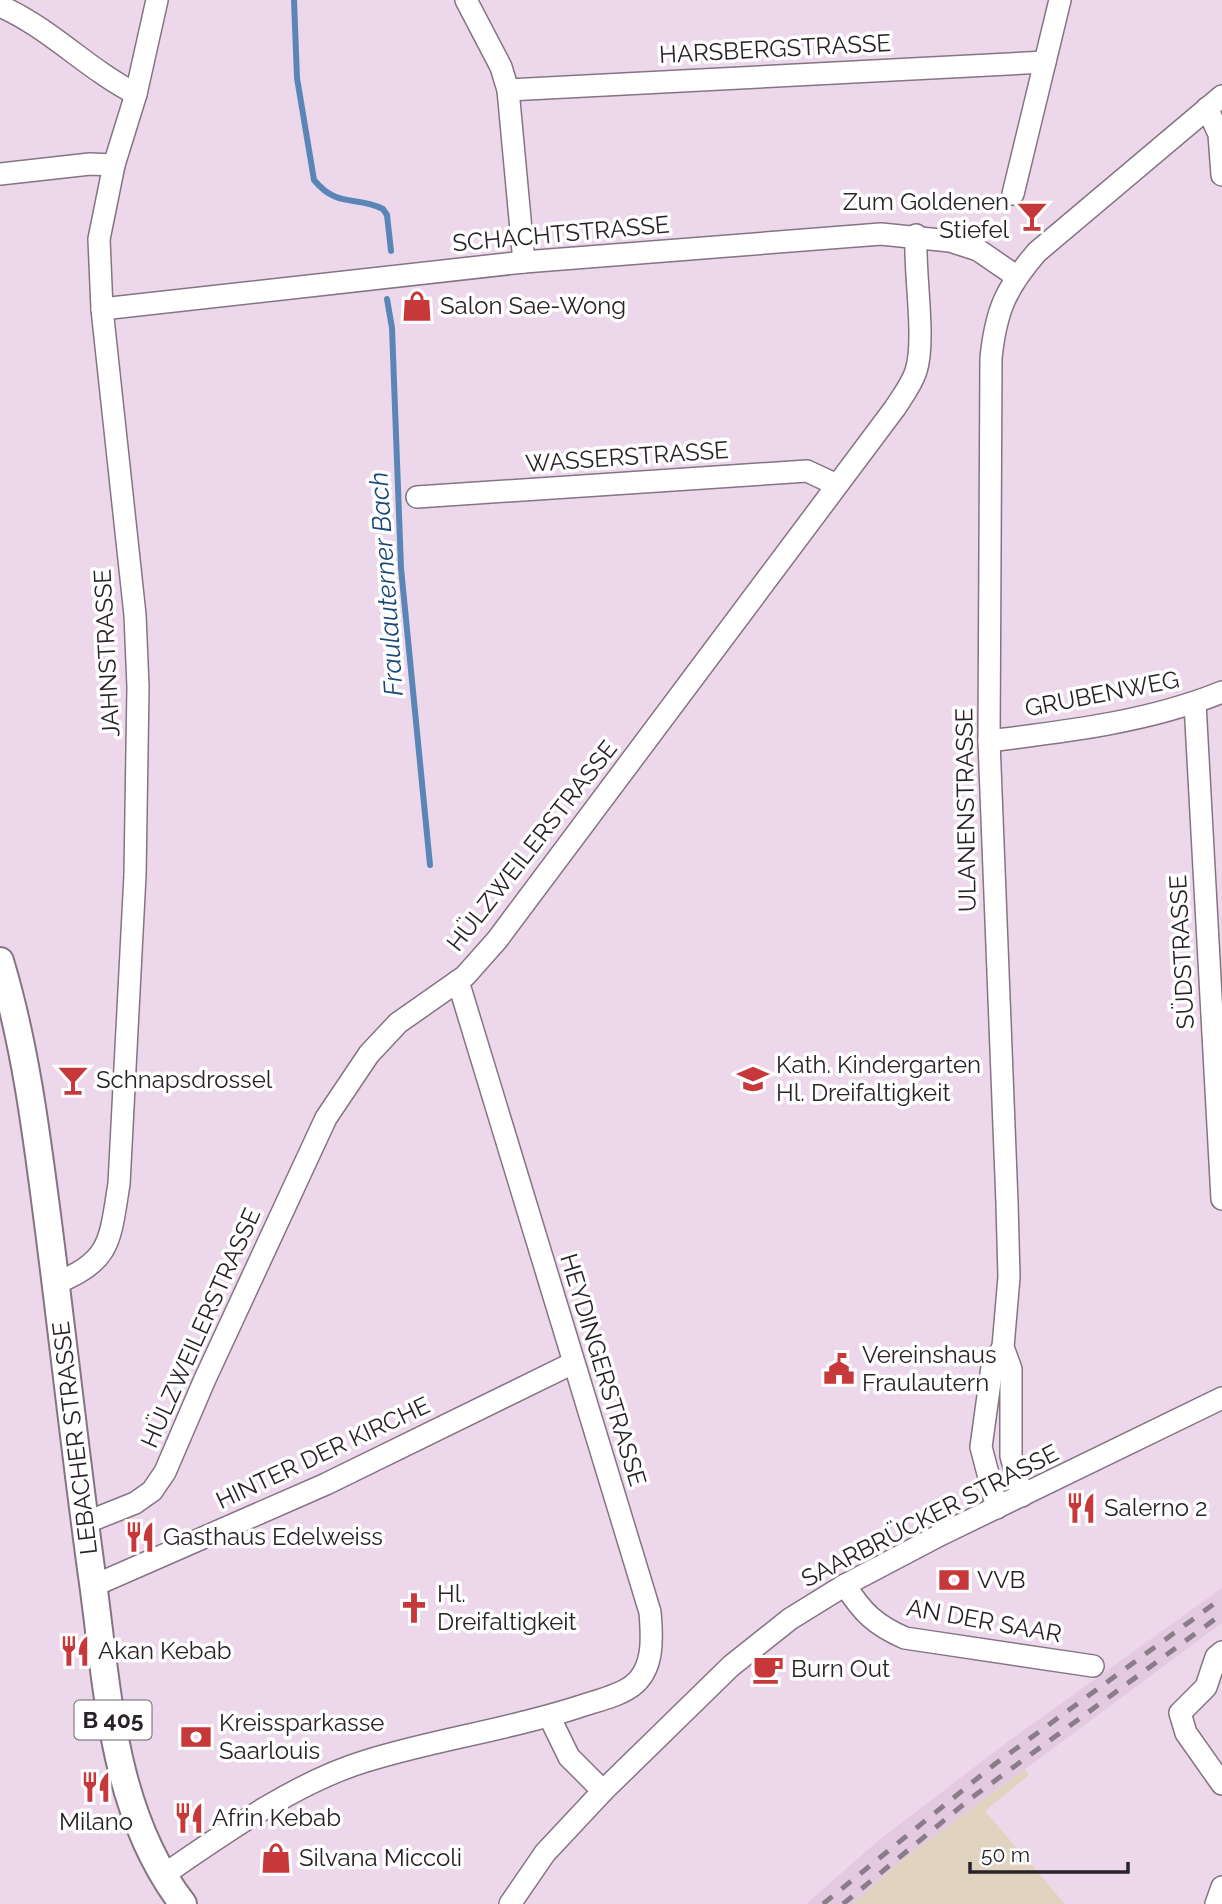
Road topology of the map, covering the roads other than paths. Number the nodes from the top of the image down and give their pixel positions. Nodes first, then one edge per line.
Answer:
1 (157, 0) edge
2 (467, 0) edge
3 (1060, 0) edge
4 (0, 6) edge
5 (1045, 62) junction
6 (508, 90) junction
7 (136, 94) junction
8 (1215, 102) edge
9 (114, 165) junction
10 (0, 174) edge
11 (1222, 175) edge
12 (1013, 194) dead end
13 (916, 235) junction
14 (524, 262) junction
15 (1016, 276) junction
16 (102, 309) junction
17 (837, 485) junction
18 (417, 497) dead end
19 (1222, 692) edge
20 (1195, 703) junction
21 (989, 741) junction
22 (0, 961) edge
23 (458, 981) junction
24 (6, 1006) edge
25 (1222, 1199) edge
26 (56, 1283) junction
27 (1003, 1347) junction
28 (573, 1363) junction
29 (1222, 1398) edge
30 (1022, 1496) junction
31 (997, 1507) junction
32 (85, 1523) junction
33 (845, 1585) junction
34 (93, 1586) junction
35 (1222, 1652) edge
36 (1093, 1666) dead end
37 (549, 1716) junction
38 (1222, 1784) edge
39 (603, 1791) junction
40 (162, 1876) junction
41 (1222, 1887) edge
42 (183, 1904) edge
43 (510, 1904) edge
44 (1216, 1904) edge

1 - 7 street, JAHNSTRASSE
2 - 6 street
3 - 5 street
4 - 7 street
5 - 6 street, HARSBERGSTRASSE
5 - 12 street
6 - 14 street
7 - 9 street, JAHNSTRASSE
8 - 11 street
8 - 15 street
9 - 10 street
9 - 16 street, JAHNSTRASSE
13 - 14 street, SCHACHTSTRASSE
13 - 15 street, SCHACHTSTRASSE
13 - 17 street, HÜLZWEILERSTRASSE
14 - 16 street, SCHACHTSTRASSE
15 - 21 street, ULANENSTRASSE
16 - 26 street, JAHNSTRASSE
17 - 18 street, WASSERSTRASSE
17 - 23 street, HÜLZWEILERSTRASSE
19 - 20 street, GRUBENWEG
20 - 21 street, GRUBENWEG
20 - 25 street, SÜDSTRASSE
21 - 27 street, ULANENSTRASSE
22 - 24 main road, LEBACHER STRASSE / B 405
23 - 28 street, HEYDINGERSTRASSE
23 - 32 street, HÜLZWEILERSTRASSE
24 - 26 main road, LEBACHER STRASSE / B 405
26 - 32 main road, LEBACHER STRASSE / B 405
27 - 30 street, ULANENSTRASSE
27 - 31 street, ULANENSTRASSE
28 - 34 street, HINTER DER KIRCHE
28 - 37 street, HEYDINGERSTRASSE
29 - 30 street, SAARBRÜCKER STRASSE
30 - 31 street, SAARBRÜCKER STRASSE
31 - 33 street, SAARBRÜCKER STRASSE
32 - 34 main road, LEBACHER STRASSE / B 405
33 - 36 street, AN DER SAAR
33 - 39 street, SAARBRÜCKER STRASSE
34 - 40 main road, LEBACHER STRASSE / B 405
35 - 38 street
37 - 39 street
37 - 40 street, HEYDINGERSTRASSE
39 - 43 street, SAARBRÜCKER STRASSE
40 - 42 main road, LEBACHER STRASSE / B 405
41 - 44 street

